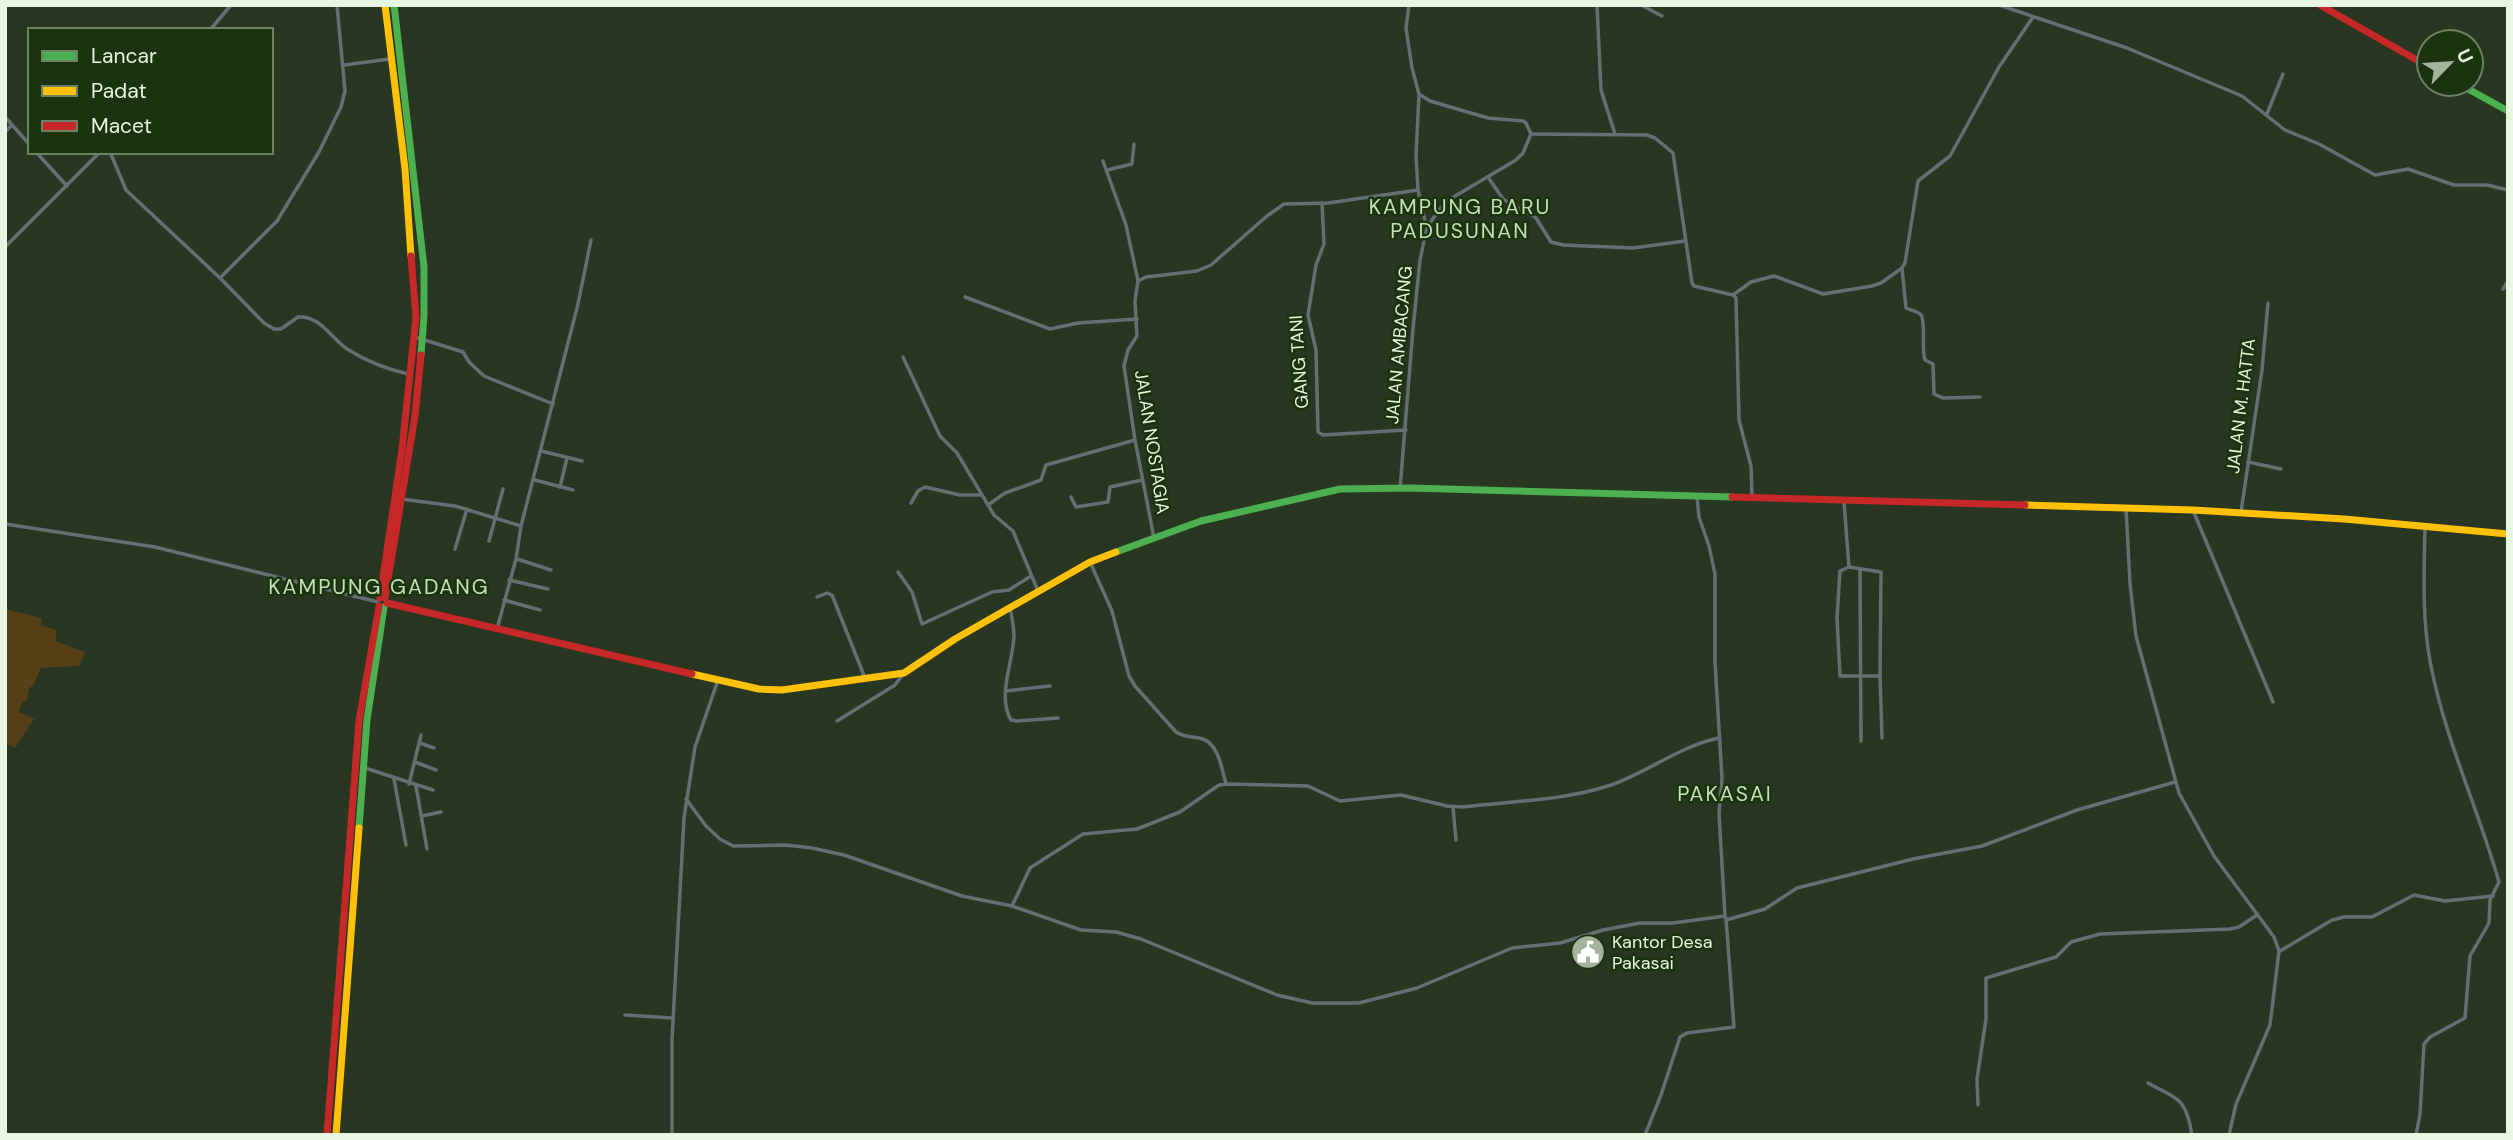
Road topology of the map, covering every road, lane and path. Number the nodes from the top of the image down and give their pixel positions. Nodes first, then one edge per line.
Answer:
1 (231, 5) edge
2 (337, 5) edge
3 (386, 5) edge
4 (394, 5) edge
5 (1409, 5) edge
6 (1597, 5) edge
7 (1641, 5) edge
8 (1998, 5) edge
9 (2320, 5) edge
10 (1662, 16) dead end
11 (2033, 17) junction
12 (212, 28) edge
13 (392, 59) junction
14 (2415, 59) edge
15 (344, 65) junction
16 (2283, 74) dead end
17 (1419, 94) junction
18 (2484, 98) edge
19 (2508, 111) edge
20 (2267, 114) junction
21 (5, 117) edge
22 (12, 125) junction
23 (5, 132) edge
24 (1531, 134) junction
25 (1615, 135) junction
26 (28, 143) edge
27 (1134, 144) dead end
28 (38, 154) edge
29 (98, 154) edge
30 (111, 154) edge
31 (1103, 162) dead end
32 (405, 169) junction
33 (414, 169) junction
34 (1106, 170) junction
35 (1488, 177) junction
36 (66, 186) junction
37 (1418, 190) junction
38 (2508, 190) edge
39 (1322, 203) junction
40 (1427, 228) junction
41 (591, 240) dead end
42 (1685, 241) junction
43 (5, 247) edge
44 (1902, 268) junction
45 (220, 278) junction
46 (1138, 281) junction
47 (2508, 281) edge
48 (2502, 289) dead end
49 (1733, 295) junction
50 (965, 297) dead end
51 (2268, 303) dead end
52 (1137, 319) junction
53 (419, 338) junction
54 (903, 357) dead end
55 (409, 374) junction
56 (1980, 397) dead end
57 (553, 404) junction
58 (1406, 430) junction
59 (1135, 440) junction
60 (541, 451) junction
61 (568, 458) junction
62 (582, 461) dead end
63 (2248, 462) junction
64 (2281, 468) dead end
65 (534, 480) junction
66 (1142, 480) junction
67 (560, 487) junction
68 (1400, 488) junction
69 (503, 489) dead end
70 (573, 490) dead end
71 (982, 495) junction
72 (1071, 497) dead end
73 (1697, 497) junction
74 (1752, 498) junction
75 (401, 499) junction
76 (911, 502) dead end
77 (1844, 502) junction
78 (988, 505) junction
79 (2126, 508) junction
80 (467, 509) junction
81 (2193, 510) junction
82 (2241, 512) junction
83 (496, 518) junction
84 (5, 524) edge
85 (521, 526) junction
86 (2425, 527) junction
87 (2508, 534) edge
88 (1154, 538) junction
89 (489, 541) dead end
90 (454, 549) dead end
91 (516, 559) junction
92 (1090, 562) junction
93 (1849, 567) junction
94 (1860, 569) junction
95 (551, 570) dead end
96 (898, 572) dead end
97 (1031, 576) junction
98 (509, 580) junction
99 (548, 589) dead end
100 (1038, 592) junction
101 (817, 597) dead end
102 (504, 600) junction
103 (382, 602) junction
104 (1010, 608) junction
105 (540, 610) dead end
106 (497, 629) junction
107 (904, 673) junction
108 (1861, 676) junction
109 (1880, 676) junction
110 (718, 679) junction
111 (866, 680) junction
112 (1050, 686) dead end
113 (1006, 691) junction
114 (2273, 702) dead end
115 (1058, 718) dead end
116 (837, 721) dead end
117 (421, 735) dead end
118 (1719, 737) junction
119 (1882, 738) dead end
120 (1861, 741) dead end
121 (419, 743) junction
122 (362, 747) junction
123 (434, 748) dead end
124 (415, 762) junction
125 (365, 768) junction
126 (436, 770) dead end
127 (394, 779) junction
128 (2175, 782) junction
129 (409, 784) junction
130 (1226, 784) junction
131 (416, 786) junction
132 (433, 790) dead end
133 (686, 799) junction
134 (1453, 807) junction
135 (441, 813) dead end
136 (422, 816) junction
137 (1456, 840) dead end
138 (406, 845) dead end
139 (427, 849) dead end
140 (2508, 881) edge
141 (2499, 884) junction
142 (2493, 896) junction
143 (1012, 906) junction
144 (2257, 915) junction
145 (1726, 918) junction
146 (2279, 951) junction
147 (340, 987) junction
148 (349, 987) junction
149 (625, 1015) dead end
150 (673, 1018) junction
151 (2148, 1083) dead end
152 (1978, 1105) dead end
153 (2417, 1133) edge
154 (327, 1135) edge
155 (336, 1135) edge
156 (672, 1135) edge
157 (1645, 1135) edge
158 (2192, 1135) edge
159 (2230, 1135) edge

1 - 12 street
2 - 15 street
3 - 13 main road
4 - 33 main road
5 - 17 street
6 - 25 street
7 - 10 street
8 - 11 street
9 - 14 main road
11 - 20 street
11 - 44 street
13 - 15 street
13 - 32 main road
15 - 45 street
16 - 20 street
17 - 24 street
17 - 37 street
18 - 19 main road
20 - 38 street
21 - 22 street
22 - 23 street
22 - 26 street
24 - 25 street
24 - 35 street, JALAN AMBACANG
25 - 42 street
27 - 34 street
28 - 36 street
29 - 36 street
30 - 45 street
31 - 34 street, JALAN NOSTAGIA
32 - 33 main road
32 - 53 main road
33 - 53 main road
34 - 46 street, JALAN NOSTAGIA
35 - 40 street, JALAN AMBACANG
35 - 42 street
36 - 43 street
37 - 39 street
37 - 40 street
39 - 46 street
39 - 58 street, GANG TANI
40 - 58 street, JALAN AMBACANG
41 - 57 street
42 - 49 street
44 - 49 street
44 - 56 street
45 - 55 street
46 - 52 street, JALAN NOSTAGIA
47 - 48 street
49 - 74 street
50 - 52 street
51 - 63 street, JALAN M. HATTA
52 - 59 street, JALAN NOSTAGIA
53 - 55 main road
53 - 57 street
53 - 75 main road
54 - 71 street
55 - 103 main road
57 - 60 street
58 - 68 street, JALAN AMBACANG
59 - 66 street, JALAN NOSTAGIA
59 - 78 street
60 - 61 street
60 - 65 street
61 - 62 street
61 - 67 street
63 - 64 street
63 - 82 street, JALAN M. HATTA
65 - 67 street
65 - 85 street
66 - 72 street
66 - 88 street, JALAN NOSTAGIA
67 - 70 street
68 - 73 main road
68 - 88 main road
69 - 83 street
71 - 76 street
71 - 78 street
73 - 74 main road
73 - 118 street
74 - 77 main road
75 - 80 street
75 - 103 main road
77 - 79 main road
77 - 93 street
78 - 97 street
79 - 81 main road
79 - 128 street
80 - 83 street
80 - 90 street
81 - 82 main road
81 - 114 street
82 - 86 main road
83 - 85 street
83 - 89 street
84 - 103 street
85 - 91 street
86 - 87 main road
86 - 141 street
88 - 92 main road
91 - 95 street
91 - 98 street
92 - 100 main road
92 - 130 street
93 - 94 street
93 - 108 street
94 - 108 street
94 - 109 street
96 - 97 street
97 - 100 street
98 - 99 street
98 - 102 street
100 - 104 main road
101 - 111 street
102 - 105 street
102 - 106 street
103 - 106 main road
103 - 122 main road
104 - 107 main road
104 - 113 street
106 - 110 main road
107 - 111 main road
107 - 116 street
108 - 109 street
108 - 120 street
109 - 119 street
110 - 111 main road
110 - 133 street
112 - 113 street
113 - 115 street
117 - 121 street
118 - 134 street
118 - 145 street
121 - 123 street
121 - 124 street
122 - 125 main road
122 - 147 main road
124 - 126 street
124 - 129 street
125 - 127 street
125 - 148 main road
127 - 129 street
127 - 138 street
128 - 144 street
128 - 145 street
129 - 131 street
130 - 134 street
130 - 143 street
131 - 132 street
131 - 136 street
133 - 143 street
133 - 150 street
134 - 137 street
135 - 136 street
136 - 139 street
140 - 141 street
141 - 142 street
142 - 146 street
142 - 153 street
143 - 145 street
144 - 146 street
144 - 152 street
145 - 157 street
146 - 159 street
147 - 148 main road
147 - 154 main road
148 - 155 main road
149 - 150 street
150 - 156 street
151 - 158 street

